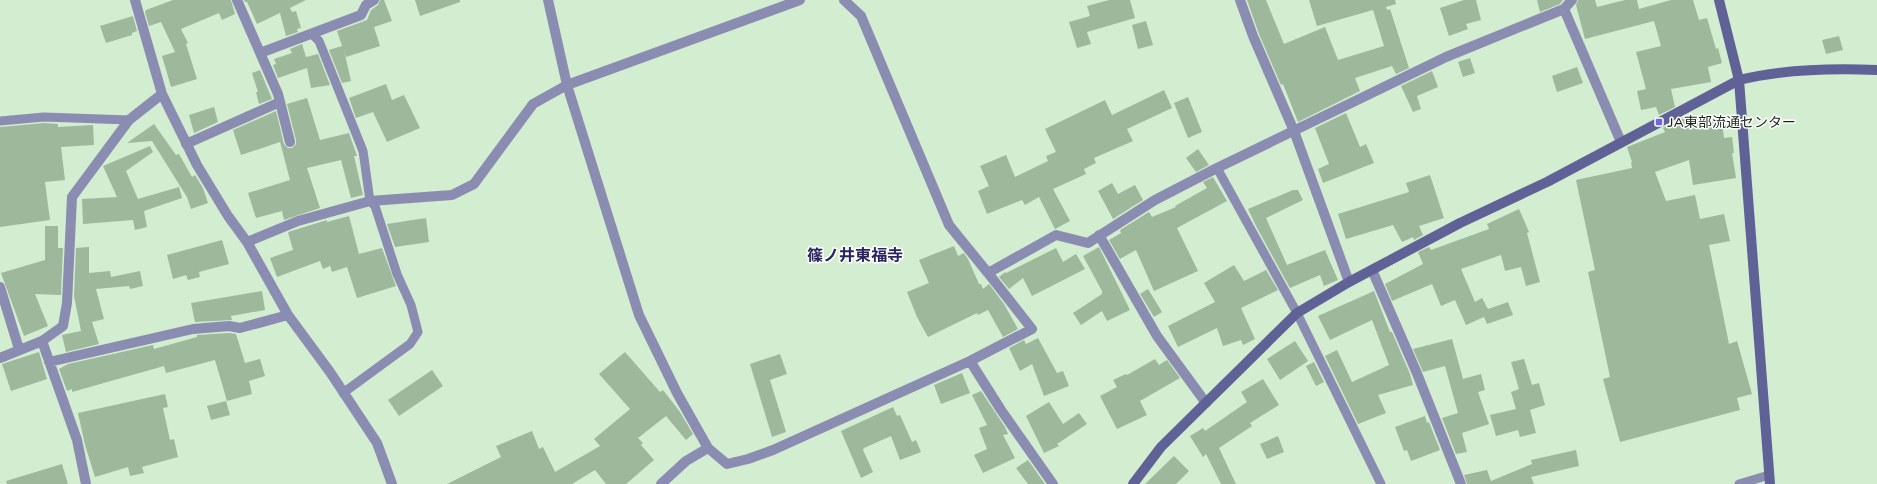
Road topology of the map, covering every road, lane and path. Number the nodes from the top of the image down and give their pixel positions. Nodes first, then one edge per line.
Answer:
1 (237, 0) edge
2 (374, 0) edge
3 (548, 0) edge
4 (800, 0) edge
5 (844, 0) edge
6 (1240, 0) edge
7 (1572, 0) edge
8 (1719, 0) edge
9 (139, 2) edge
10 (1564, 9) junction
11 (312, 34) junction
12 (260, 53) junction
13 (1877, 70) edge
14 (1740, 80) junction
15 (568, 85) junction
16 (162, 94) junction
17 (280, 102) junction
18 (129, 120) junction
19 (0, 121) edge
20 (1294, 131) junction
21 (290, 142) dead end
22 (1621, 142) junction
23 (186, 144) junction
24 (1218, 168) junction
25 (370, 201) junction
26 (1099, 235) junction
27 (246, 242) junction
28 (1372, 270) junction
29 (988, 273) junction
30 (1349, 282) junction
31 (0, 287) edge
32 (1297, 313) junction
33 (288, 315) junction
34 (42, 341) junction
35 (19, 349) junction
36 (0, 358) edge
37 (970, 361) junction
38 (49, 362) junction
39 (344, 393) junction
40 (1206, 403) junction
41 (708, 448) junction
42 (1769, 480) edge
43 (86, 484) edge
44 (392, 484) edge
45 (661, 484) edge
46 (1053, 484) edge
47 (1133, 484) edge
48 (1381, 484) edge
49 (1461, 484) edge
50 (1739, 484) edge

1 - 12 street
2 - 11 street
3 - 15 street
4 - 15 street
5 - 29 street
6 - 20 street
7 - 10 street
8 - 14 street
9 - 16 street
10 - 20 street
10 - 22 street
11 - 12 street
11 - 25 lane
12 - 17 street
13 - 14 street
14 - 22 street
14 - 42 street
15 - 25 street
15 - 41 street
16 - 18 street
16 - 23 street
17 - 21 street
17 - 23 street
18 - 19 lane
18 - 34 street
20 - 24 street
20 - 30 street
22 - 28 street
23 - 27 street
24 - 26 street
24 - 32 lane
25 - 27 street
25 - 39 lane
26 - 29 street
26 - 40 street
27 - 33 street
28 - 30 street
28 - 49 street
29 - 37 street
30 - 32 street
31 - 35 street
32 - 40 street
32 - 48 lane
33 - 38 street
33 - 39 street
34 - 35 street
34 - 38 street
35 - 36 street
37 - 41 street
37 - 46 street
38 - 43 street
39 - 44 street
40 - 47 street
41 - 45 street
42 - 50 lane

